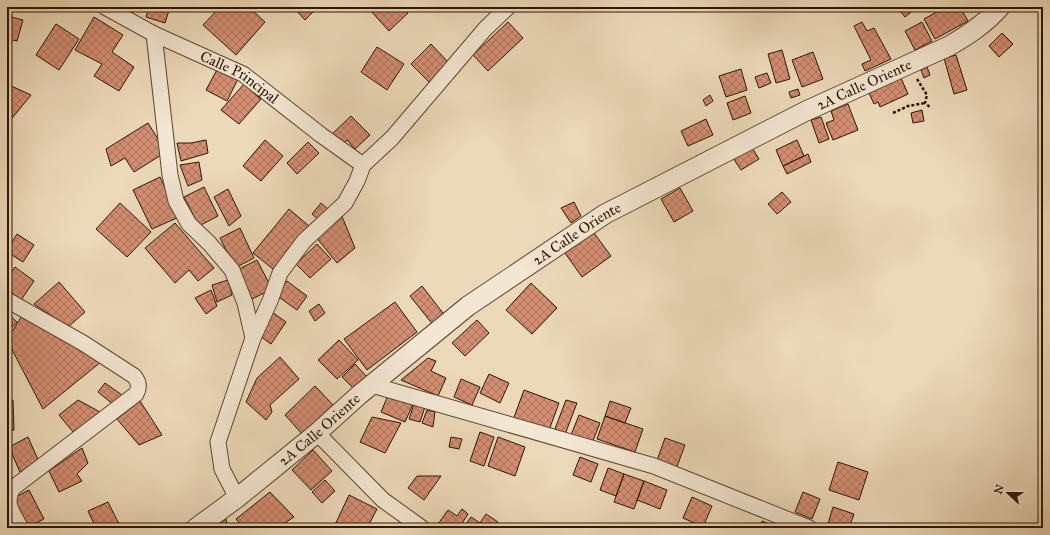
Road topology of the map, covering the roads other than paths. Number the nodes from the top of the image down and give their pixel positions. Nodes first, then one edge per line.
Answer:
1 (105, 7) edge
2 (508, 7) edge
3 (1000, 7) edge
4 (154, 34) junction
5 (363, 165) junction
6 (7, 300) edge
7 (252, 338) junction
8 (372, 385) junction
9 (318, 433) junction
10 (237, 498) junction
11 (22, 528) edge
12 (196, 528) edge
13 (422, 528) edge
14 (809, 528) edge

1 - 4 street, Calle Principal
2 - 5 street
3 - 8 street, 2A Calle Oriente
4 - 5 street, Calle Principal
4 - 7 street
5 - 7 street
6 - 11 street
7 - 10 street
8 - 9 street, 2A Calle Oriente
8 - 14 street
9 - 10 street, 2A Calle Oriente
9 - 13 street
10 - 12 street, 2A Calle Oriente

